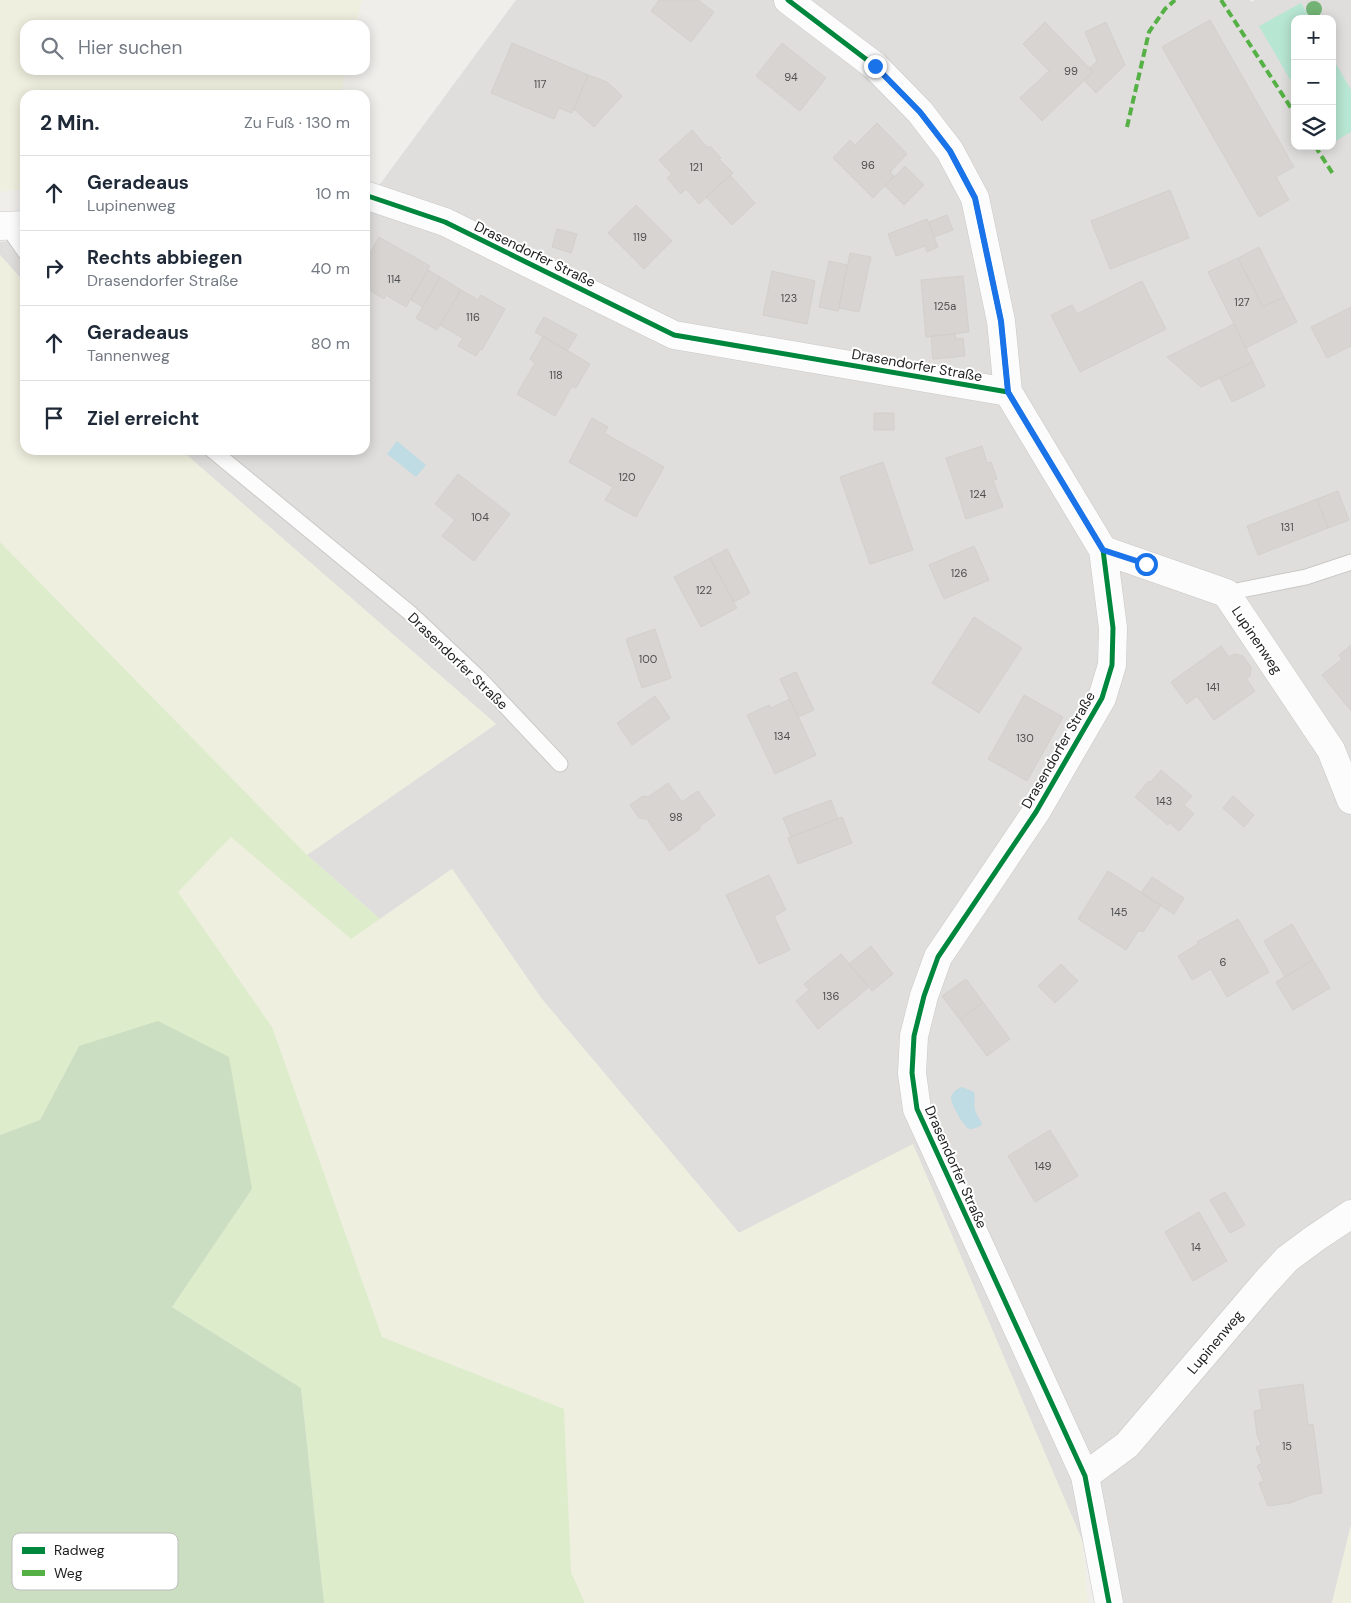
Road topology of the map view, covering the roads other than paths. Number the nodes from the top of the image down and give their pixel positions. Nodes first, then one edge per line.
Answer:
1 (788, 0) edge
2 (370, 197) edge
3 (11, 226) edge
4 (20, 243) edge
5 (1008, 392) junction
6 (218, 455) edge
7 (1103, 550) junction
8 (1351, 562) edge
9 (1226, 594) junction
10 (560, 764) dead end
11 (1351, 800) edge
12 (1351, 1214) edge
13 (1085, 1476) junction
14 (1109, 1603) edge

1 - 5 street
2 - 5 street, Drasendorfer Straße
3 - 4 lane
5 - 7 street, Drasendorfer Straße
6 - 10 lane, Drasendorfer Straße
7 - 9 street, Lupinenweg
7 - 13 street, Drasendorfer Straße
8 - 9 lane
9 - 11 street, Lupinenweg
12 - 13 street, Lupinenweg
13 - 14 street, Drasendorfer Straße

